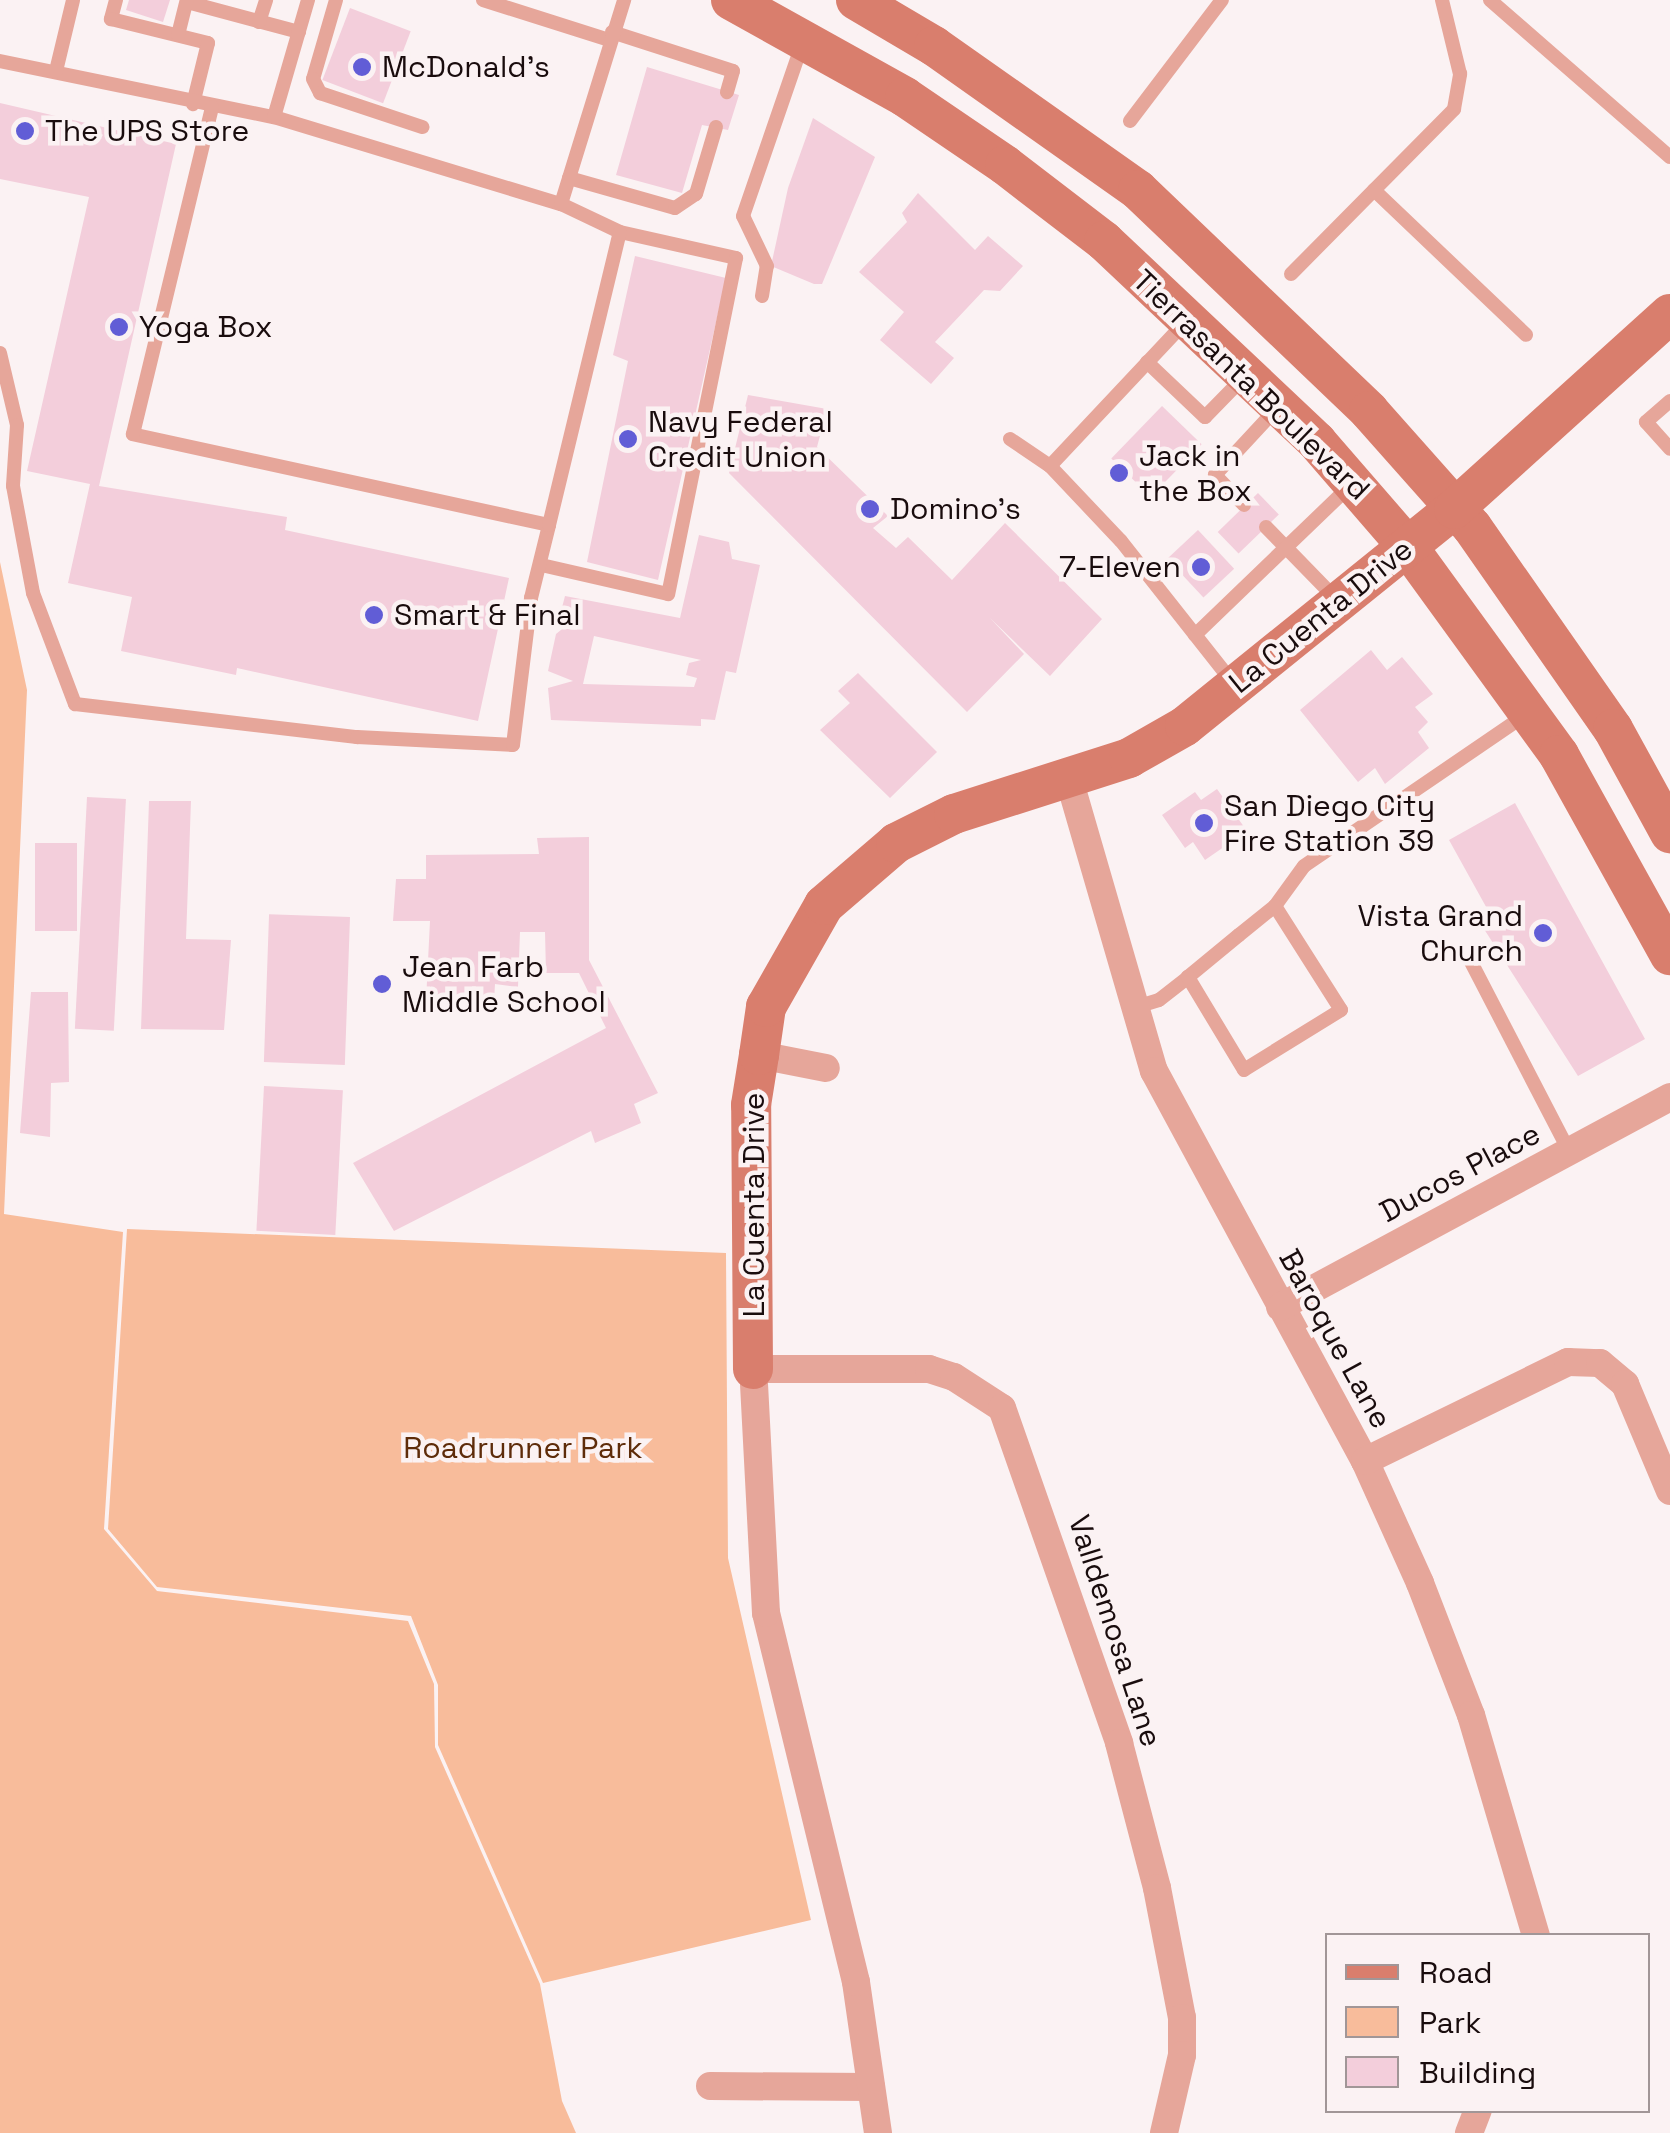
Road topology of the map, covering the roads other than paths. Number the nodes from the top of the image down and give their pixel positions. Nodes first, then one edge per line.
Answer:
1 (72, 0) edge
2 (116, 0) edge
3 (266, 0) edge
4 (308, 0) edge
5 (336, 0) edge
6 (482, 0) edge
7 (624, 0) edge
8 (730, 0) edge
9 (856, 0) edge
10 (1222, 0) edge
11 (1442, 0) edge
12 (1490, 0) edge
13 (187, 1) edge
14 (259, 22) junction
15 (298, 32) junction
16 (178, 35) junction
17 (610, 36) junction
18 (804, 40) junction
19 (0, 60) edge
20 (56, 71) junction
21 (727, 92) dead end
22 (193, 104) junction
23 (212, 107) junction
24 (274, 117) junction
25 (1130, 121) dead end
26 (422, 128) dead end
27 (716, 128) dead end
28 (1670, 158) edge
29 (568, 178) junction
30 (1374, 190) junction
31 (561, 204) junction
32 (620, 232) junction
33 (1291, 274) dead end
34 (762, 296) dead end
35 (1186, 321) junction
36 (1666, 328) edge
37 (1526, 336) dead end
38 (0, 353) edge
39 (1147, 362) junction
40 (1245, 377) junction
41 (1670, 401) edge
42 (1278, 407) junction
43 (1010, 438) dead end
44 (1670, 449) edge
45 (1050, 466) junction
46 (1354, 483) junction
47 (1244, 505) dead end
48 (1454, 508) junction
49 (548, 525) junction
50 (1266, 527) dead end
51 (1286, 548) junction
52 (1408, 548) junction
53 (540, 565) junction
54 (1339, 602) junction
55 (1195, 634) junction
56 (1235, 686) junction
57 (1528, 713) junction
58 (1069, 779) junction
59 (1670, 833) edge
60 (1275, 906) junction
61 (1670, 955) edge
62 (1470, 960) dead end
63 (1188, 977) junction
64 (1136, 1007) junction
65 (759, 1054) junction
66 (826, 1068) dead end
67 (1670, 1097) edge
68 (1569, 1152) junction
69 (1280, 1307) junction
70 (754, 1369) junction
71 (1365, 1462) junction
72 (1670, 1491) edge
73 (1535, 1933) edge
74 (710, 2086) dead end
75 (871, 2087) junction
76 (878, 2133) edge
77 (1164, 2133) edge

1 - 20 lane
2 - 16 lane
3 - 14 lane
4 - 15 lane
5 - 26 lane
6 - 17 lane
7 - 17 lane
8 - 18 main road, Tierrasanta Boulevard
9 - 48 main road, Tierrasanta Boulevard
10 - 25 lane
11 - 30 lane
12 - 28 lane
13 - 14 lane
13 - 16 lane
14 - 15 lane
15 - 24 lane
16 - 22 lane
17 - 21 lane
17 - 29 lane
18 - 34 lane
18 - 35 main road, Tierrasanta Boulevard
19 - 20 lane
20 - 22 lane
22 - 23 lane
23 - 24 lane
23 - 49 lane
24 - 31 lane
27 - 29 lane
29 - 31 lane
30 - 33 lane
30 - 37 lane
31 - 32 lane
32 - 49 lane
32 - 53 lane
35 - 39 lane
35 - 40 main road, Tierrasanta Boulevard
36 - 48 main road, La Cuenta Drive
38 - 53 lane
39 - 40 lane
39 - 45 lane
40 - 42 main road, Tierrasanta Boulevard
41 - 44 lane
42 - 46 main road, Tierrasanta Boulevard
42 - 47 lane
43 - 45 lane
45 - 55 lane
46 - 51 lane
46 - 52 main road, Tierrasanta Boulevard
48 - 52 main road, La Cuenta Drive
48 - 59 main road, Tierrasanta Boulevard
49 - 53 lane
50 - 51 lane
51 - 54 lane
51 - 55 lane
52 - 54 main road, La Cuenta Drive
52 - 57 main road, Tierrasanta Boulevard
54 - 56 main road, La Cuenta Drive
55 - 56 lane
56 - 58 main road, La Cuenta Drive
57 - 60 lane
57 - 61 main road, Tierrasanta Boulevard
58 - 64 street, Baroque Lane
58 - 65 main road, La Cuenta Drive
60 - 63 lane
60 - 63 lane
62 - 68 lane
63 - 64 lane
64 - 69 street, Baroque Lane
65 - 66 street
65 - 70 main road, La Cuenta Drive
67 - 68 street, Ducos Place
68 - 69 street, Ducos Place
69 - 71 street, Baroque Lane
70 - 75 street, La Cuenta Drive
70 - 77 street, Valldemosa Lane
71 - 72 street
71 - 73 street, Baroque Lane
74 - 75 street
75 - 76 street, La Cuenta Drive

